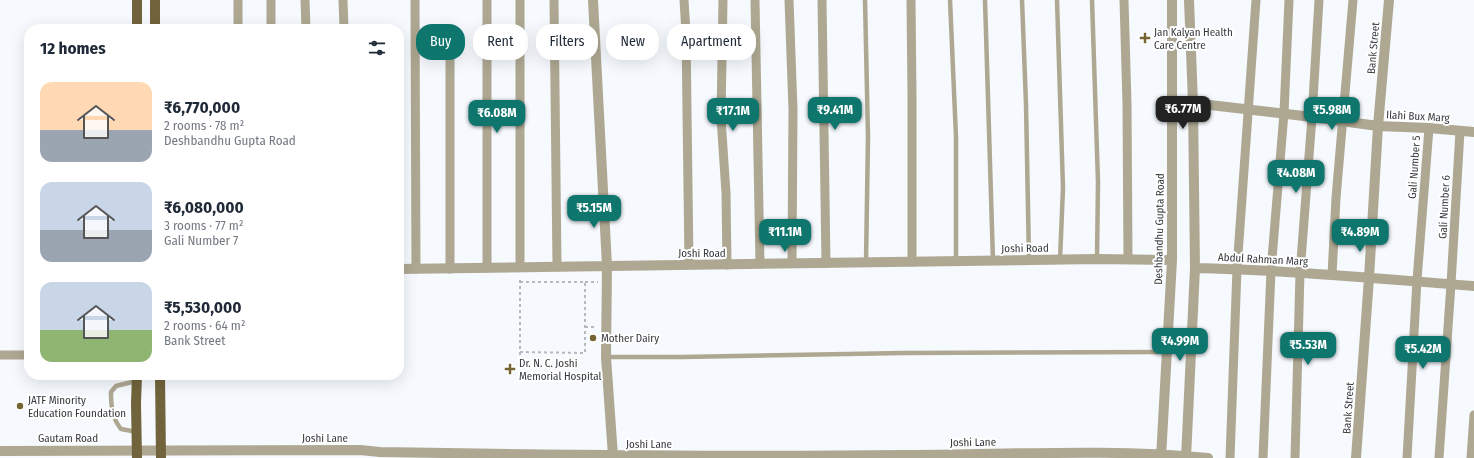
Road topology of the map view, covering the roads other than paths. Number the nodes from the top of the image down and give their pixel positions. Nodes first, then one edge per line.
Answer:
1 (137, 0) edge
2 (155, 0) edge
3 (238, 0) edge
4 (271, 0) edge
5 (305, 0) edge
6 (343, 0) edge
7 (415, 0) edge
8 (487, 0) edge
9 (520, 0) edge
10 (554, 0) edge
11 (593, 0) edge
12 (684, 0) edge
13 (723, 0) edge
14 (755, 0) edge
15 (789, 0) edge
16 (822, 0) edge
17 (865, 0) edge
18 (911, 0) edge
19 (950, 0) edge
20 (985, 0) edge
21 (1022, 0) edge
22 (1057, 0) edge
23 (1092, 0) edge
24 (1124, 0) edge
25 (1172, 0) edge
26 (1189, 0) edge
27 (1256, 0) edge
28 (1289, 0) edge
29 (1319, 0) edge
30 (1353, 0) edge
31 (1390, 0) edge
32 (138, 24) edge
33 (155, 24) edge
34 (238, 24) edge
35 (271, 24) edge
36 (306, 24) edge
37 (344, 24) edge
38 (450, 60) edge
39 (1193, 103) junction
40 (1249, 110) junction
41 (1284, 113) junction
42 (1312, 117) junction
43 (1343, 122) junction
44 (1378, 126) junction
45 (1429, 128) junction
46 (1460, 131) junction
47 (1474, 132) edge
48 (1097, 259) junction
49 (1128, 259) junction
50 (993, 260) junction
51 (1029, 260) junction
52 (1060, 260) junction
53 (1172, 260) junction
54 (956, 261) junction
55 (866, 262) junction
56 (912, 262) junction
57 (826, 263) junction
58 (689, 264) junction
59 (760, 264) junction
60 (792, 264) junction
61 (727, 265) junction
62 (607, 266) junction
63 (520, 267) junction
64 (557, 267) junction
65 (487, 268) junction
66 (1195, 268) junction
67 (404, 269) edge
68 (416, 269) junction
69 (450, 269) junction
70 (1237, 269) junction
71 (1271, 271) junction
72 (1300, 273) junction
73 (1332, 275) junction
74 (1369, 278) junction
75 (1417, 280) junction
76 (1451, 284) junction
77 (1474, 286) edge
78 (1167, 352) junction
79 (0, 355) edge
80 (24, 355) edge
81 (606, 356) junction
82 (132, 380) edge
83 (137, 380) edge
84 (160, 380) edge
85 (1474, 415) edge
86 (137, 432) junction
87 (0, 451) edge
88 (30, 454) edge
89 (137, 454) edge
90 (161, 454) edge
91 (271, 454) edge
92 (380, 455) edge
93 (1029, 455) edge
94 (614, 456) junction
95 (1161, 456) edge
96 (907, 457) edge
97 (1186, 457) edge
98 (1208, 458) edge
99 (1230, 458) edge
100 (1263, 458) edge
101 (1294, 458) edge
102 (1356, 458) edge
103 (1407, 458) edge
104 (1438, 458) edge
105 (1471, 458) edge

1 - 32 main road
2 - 33 main road
3 - 34 street
4 - 35 street
5 - 36 street
6 - 37 street
7 - 68 street
8 - 65 street
9 - 63 street
10 - 64 street
11 - 62 street
12 - 58 street
13 - 61 street
14 - 59 street
15 - 60 street
16 - 57 street
17 - 55 lane
18 - 56 street
19 - 54 lane
20 - 50 lane
21 - 51 lane
22 - 52 lane
23 - 48 lane
24 - 49 street
25 - 53 street, Deshbandhu Gupta Road
26 - 39 street
27 - 40 street
28 - 41 street
29 - 42 street
30 - 43 street
31 - 44 street, Bank Street
38 - 69 street
39 - 40 street, Ilahi Bux Marg
39 - 66 street
40 - 41 street, Ilahi Bux Marg
40 - 70 street
41 - 42 street, Ilahi Bux Marg
41 - 71 street
42 - 43 street, Ilahi Bux Marg
42 - 72 street
43 - 44 street, Ilahi Bux Marg
43 - 73 street
44 - 45 street, Ilahi Bux Marg
44 - 74 street, Bank Street
45 - 46 street, Ilahi Bux Marg
45 - 75 street, Gali Number 5
46 - 47 street, Ilahi Bux Marg
46 - 76 street, Gali Number 6
48 - 49 street, Joshi Road
48 - 52 street, Joshi Road
49 - 53 street, Joshi Road
50 - 51 street, Joshi Road
50 - 54 street, Joshi Road
51 - 52 street, Joshi Road
53 - 78 street, Deshbandhu Gupta Road
54 - 56 street, Joshi Road
55 - 56 street, Joshi Road
55 - 57 street, Joshi Road
57 - 60 street, Joshi Road
58 - 61 street, Joshi Road
58 - 62 street, Joshi Road
59 - 60 street, Joshi Road
59 - 61 street, Joshi Road
62 - 64 street, Joshi Road
62 - 81 street
63 - 64 street, Joshi Road
63 - 65 street, Joshi Road
65 - 69 street, Joshi Road
66 - 70 street, Abdul Rahman Marg
66 - 97 street
67 - 68 street, Joshi Road
68 - 69 street, Joshi Road
70 - 71 street, Abdul Rahman Marg
70 - 99 street
71 - 72 street, Abdul Rahman Marg
71 - 100 street
72 - 73 street, Abdul Rahman Marg
72 - 101 street
73 - 74 street, Abdul Rahman Marg
74 - 75 street, Abdul Rahman Marg
74 - 102 street, Bank Street
75 - 76 street, Abdul Rahman Marg
75 - 103 street, Gali Number 5
76 - 77 street, Abdul Rahman Marg
76 - 104 street, Gali Number 6
78 - 81 lane
78 - 95 street, Deshbandhu Gupta Road
79 - 80 street
81 - 94 street
82 - 86 lane
83 - 86 main road
84 - 90 main road
85 - 105 street
86 - 89 main road
87 - 88 street, Gautam Road
88 - 89 street, Gautam Road
89 - 90 street, Joshi Lane
90 - 91 street, Joshi Lane
91 - 92 street, Joshi Lane
92 - 94 street, Joshi Lane
93 - 95 street, Joshi Lane
93 - 96 street, Joshi Lane
94 - 96 street, Joshi Lane
95 - 97 street, Joshi Lane
97 - 98 street, Joshi Lane

